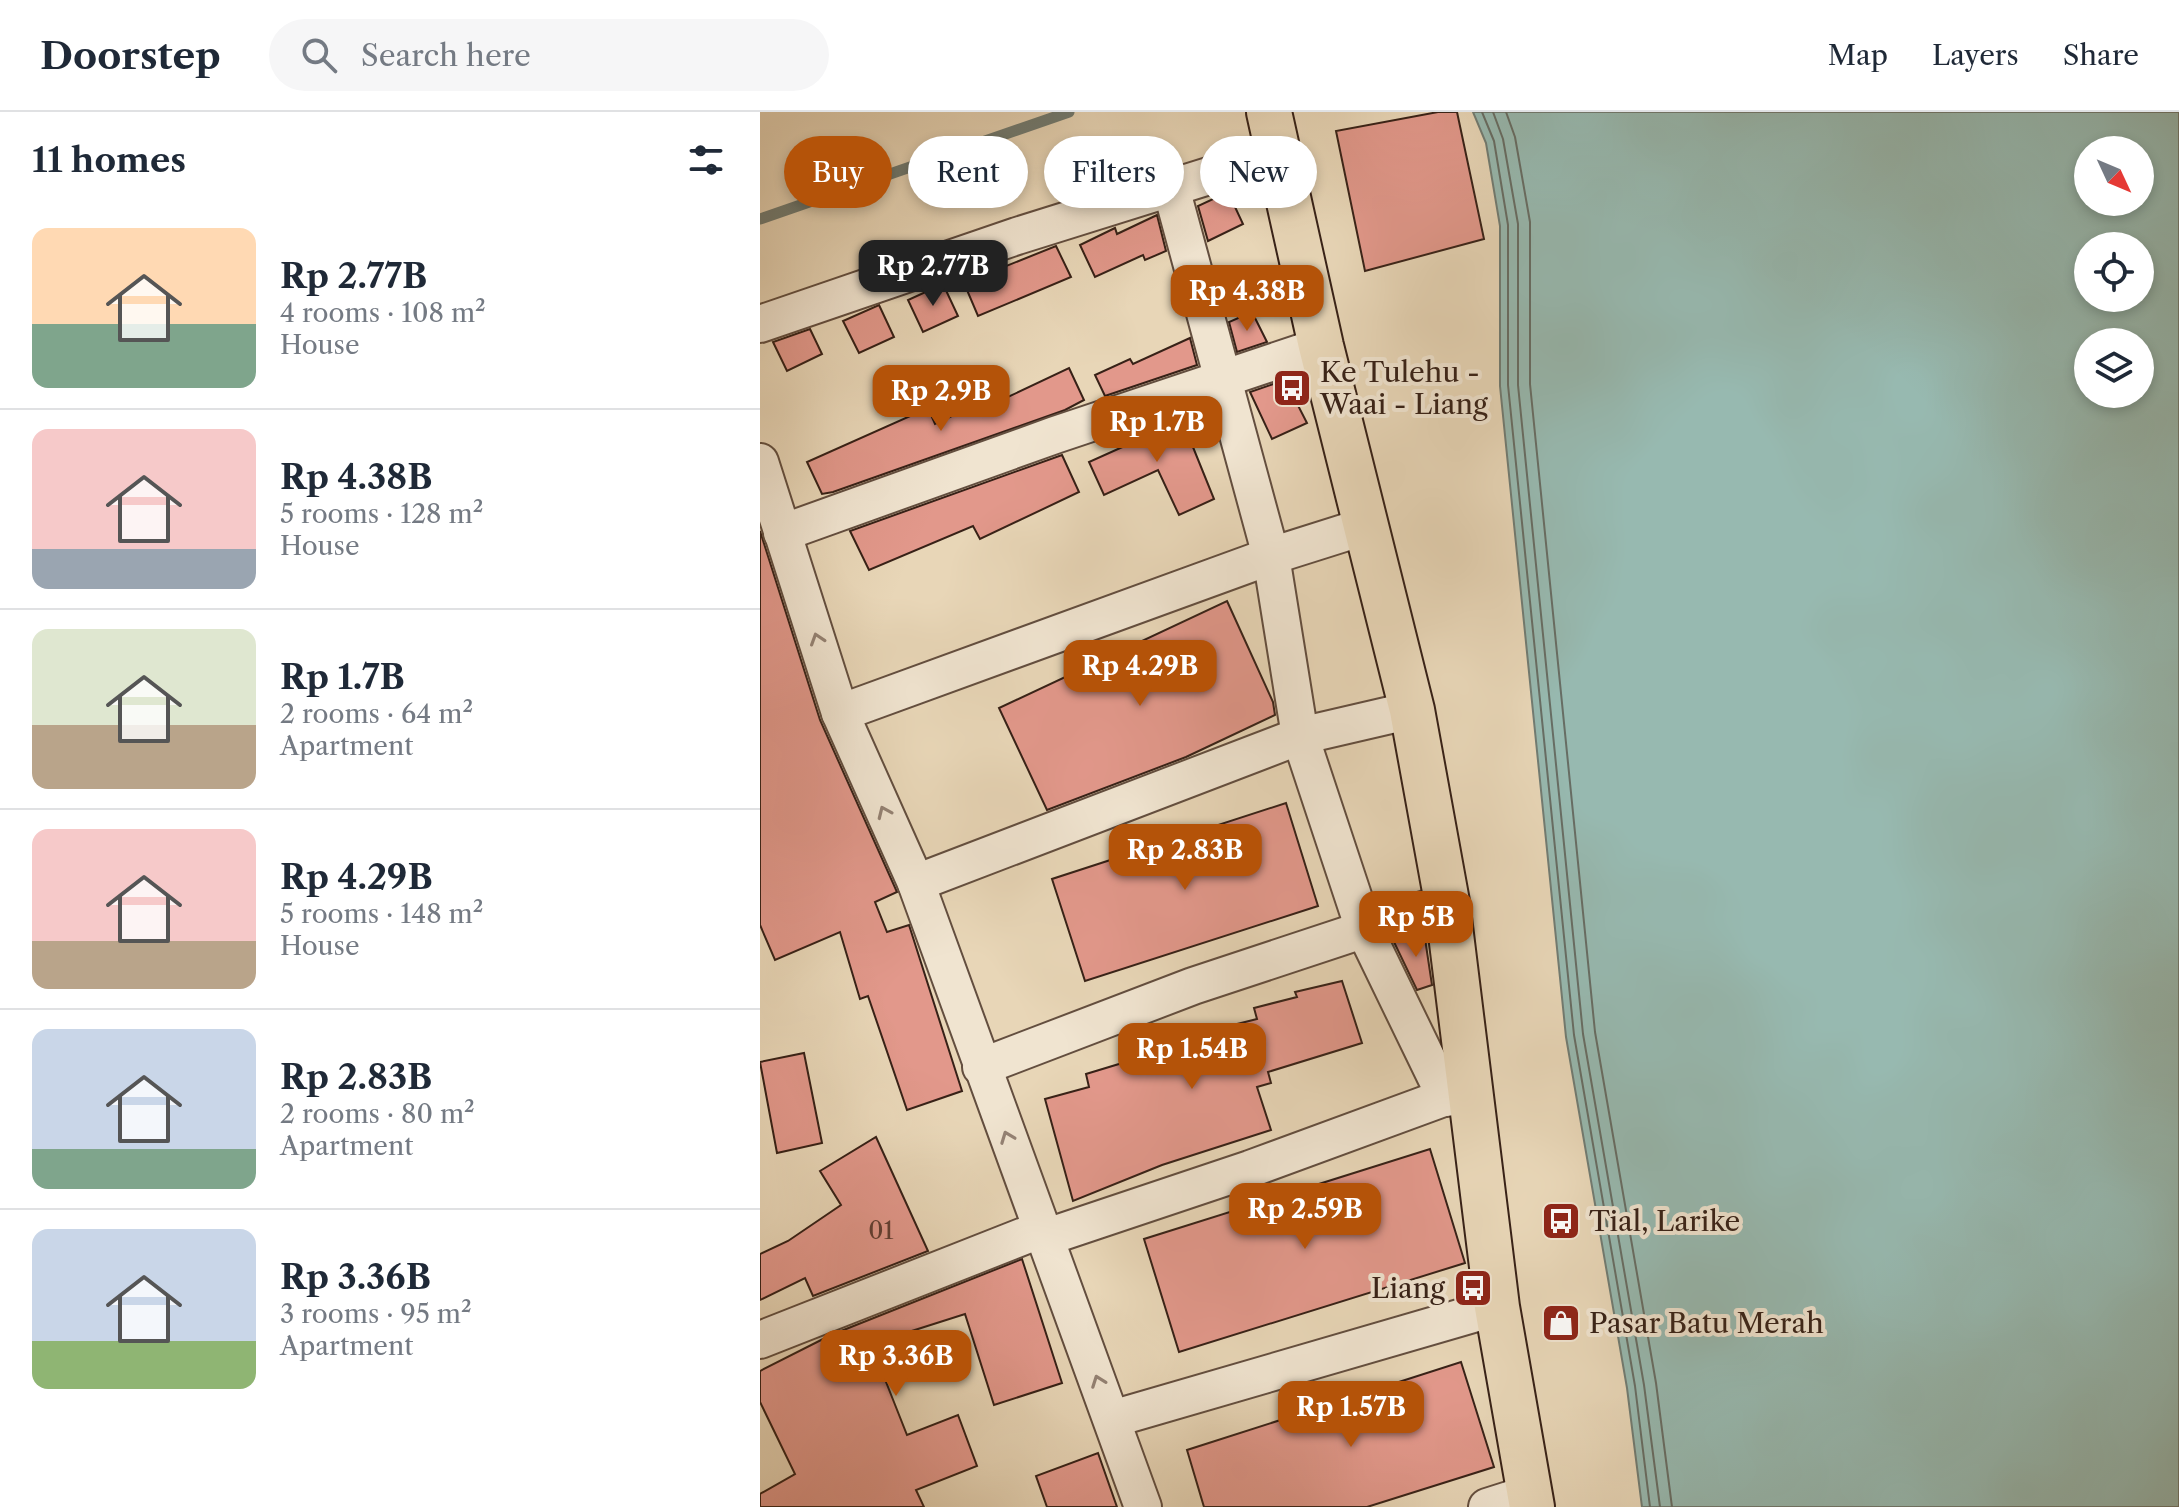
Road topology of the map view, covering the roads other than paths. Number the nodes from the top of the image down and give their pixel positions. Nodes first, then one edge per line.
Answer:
1 (1269, 112) edge
2 (1275, 136) edge
3 (1107, 208) edge
4 (1177, 208) edge
5 (1291, 208) edge
6 (760, 324) edge
7 (1321, 346) junction
8 (1224, 379) junction
9 (760, 462) edge
10 (1366, 526) junction
11 (782, 533) junction
12 (1271, 556) junction
13 (1412, 710) junction
14 (840, 713) junction
15 (1300, 736) junction
16 (916, 883) junction
17 (1447, 902) junction
18 (1364, 929) junction
19 (981, 1067) junction
20 (1459, 1093) junction
21 (1043, 1234) junction
22 (1497, 1307) junction
23 (760, 1340) edge
24 (1112, 1419) junction
25 (1532, 1500) edge
26 (1143, 1507) edge
27 (1487, 1507) edge

1 - 2 highway
3 - 6 street
4 - 8 street
5 - 7 highway
7 - 8 street
7 - 10 highway
8 - 11 street
8 - 12 street
9 - 11 street
10 - 12 street
10 - 13 highway
14 -> 11 street
12 - 14 street
12 - 15 street
13 - 15 street
13 - 17 highway
16 -> 14 street
15 - 16 street
15 - 18 street
16 - 19 street
17 - 18 street
17 - 20 highway
18 - 19 street
18 - 20 street
21 -> 19 street
20 - 21 street
20 - 22 highway
21 - 23 street
24 -> 21 street
22 - 24 street
22 - 25 highway
24 - 26 street
25 - 27 street

